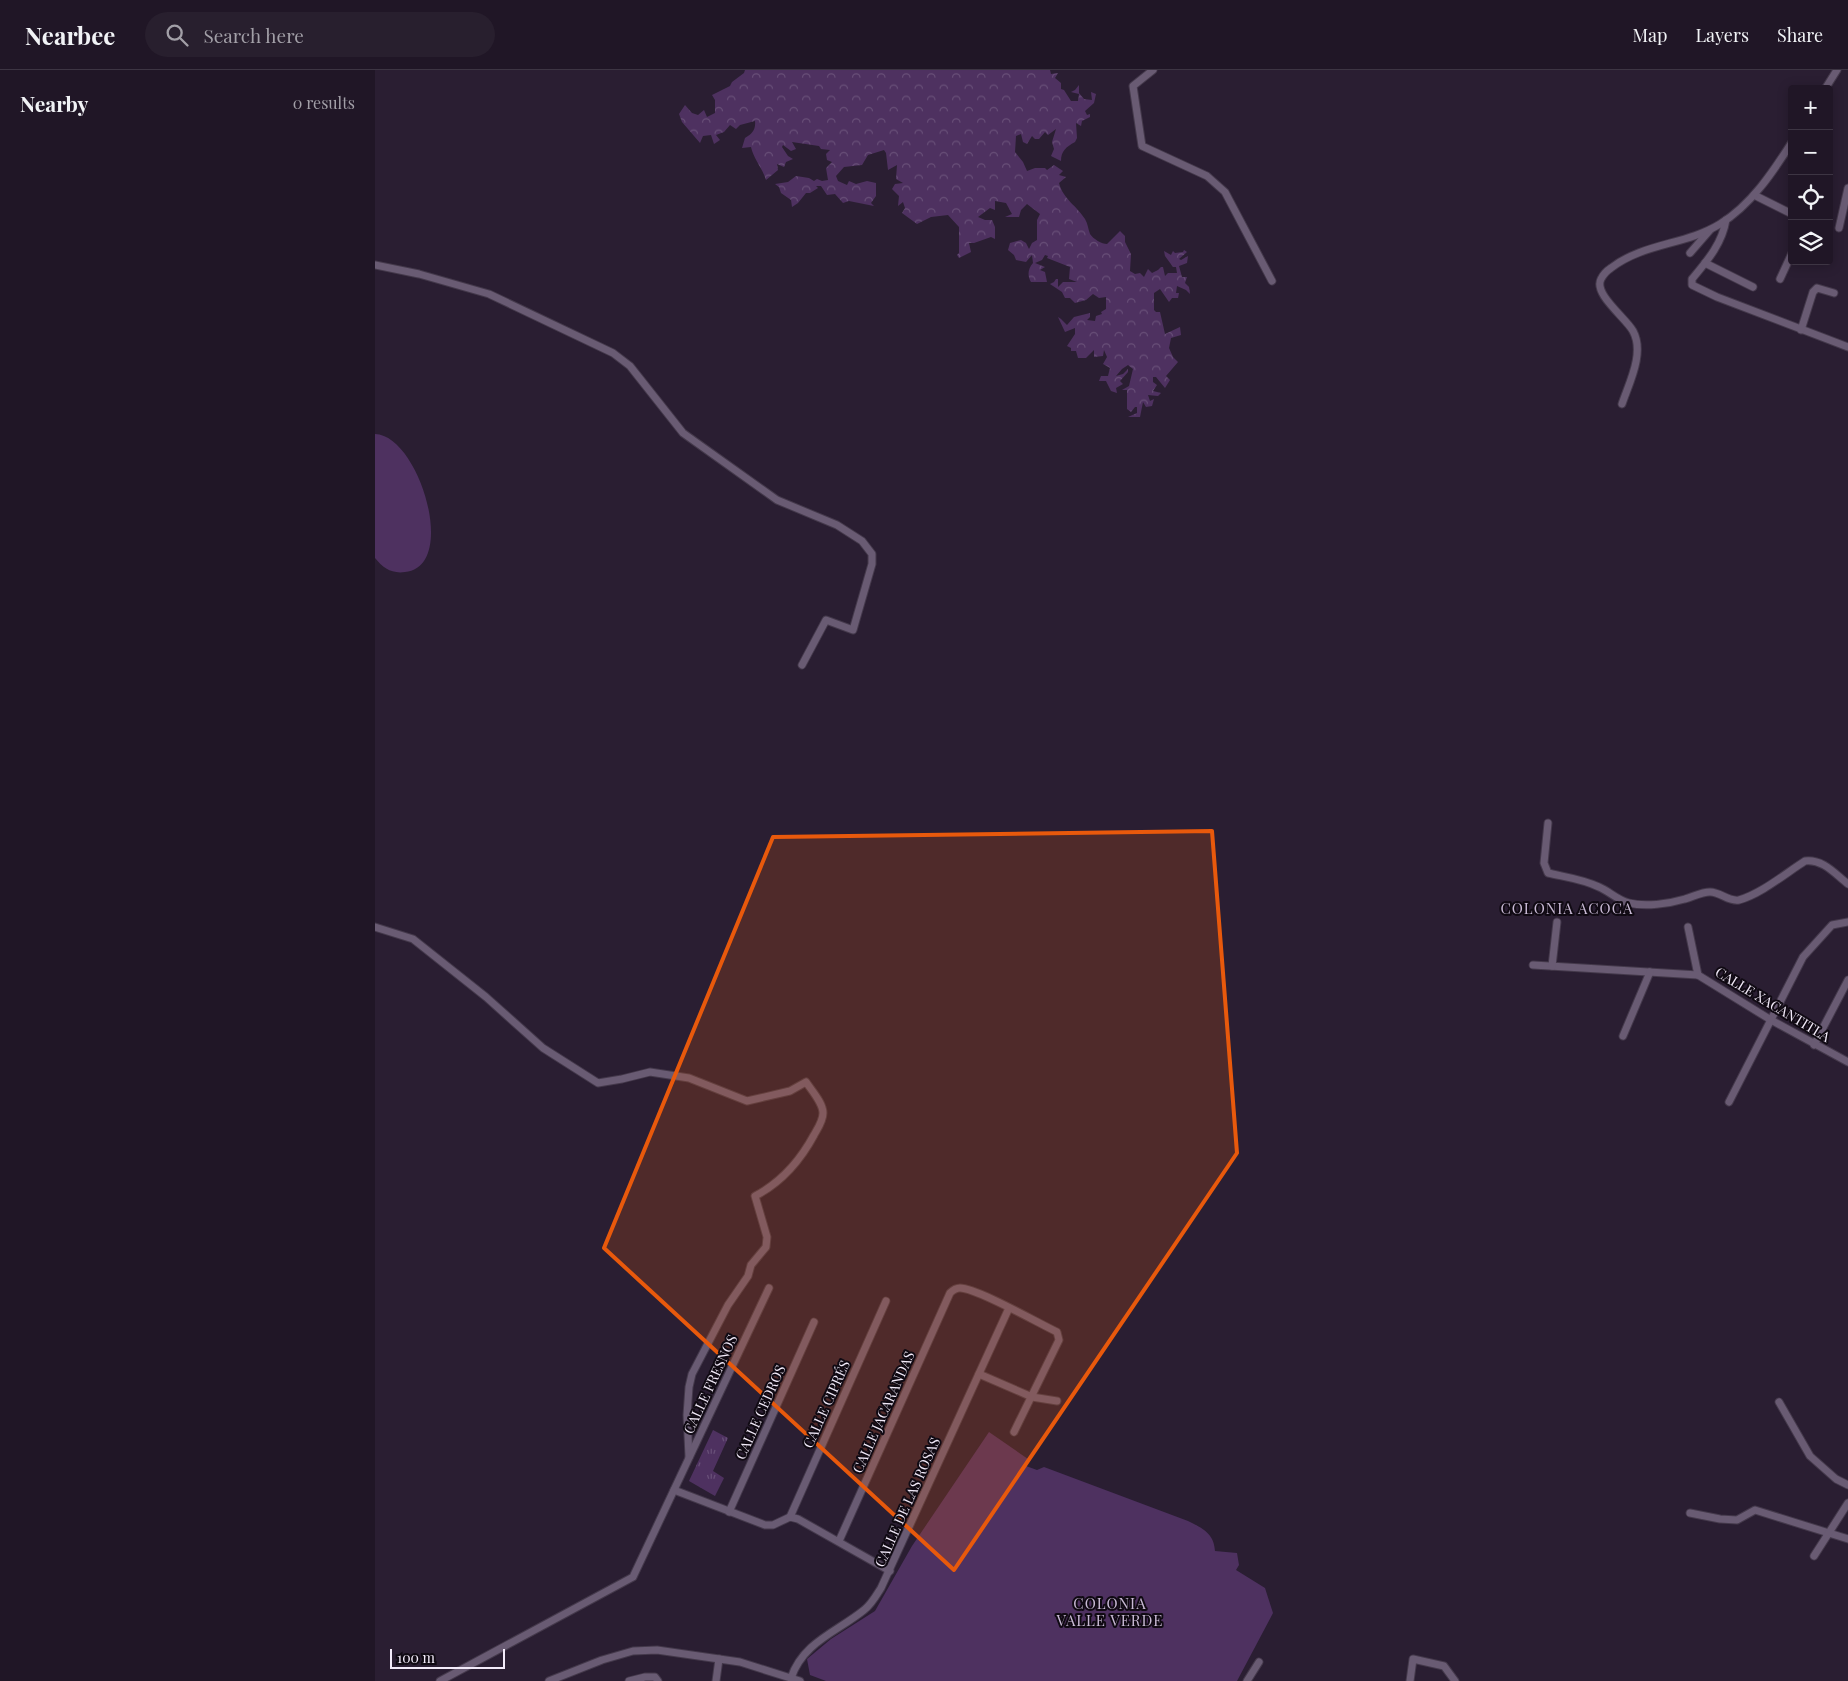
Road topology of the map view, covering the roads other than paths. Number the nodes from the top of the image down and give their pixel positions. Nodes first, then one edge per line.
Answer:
1 (1153, 70) edge
2 (1837, 70) edge
3 (1828, 85) edge
4 (1788, 148) edge
5 (1848, 188) edge
6 (1754, 195) junction
7 (1788, 212) edge
8 (1726, 220) junction
9 (1839, 228) dead end
10 (1711, 230) junction
11 (1690, 253) dead end
12 (1788, 262) edge
13 (1705, 263) junction
14 (375, 265) edge
15 (1780, 279) dead end
16 (1272, 281) dead end
17 (1753, 287) dead end
18 (1834, 293) dead end
19 (1801, 330) junction
20 (1848, 347) edge
21 (1623, 404) dead end
22 (802, 665) dead end
23 (1549, 823) dead end
24 (1848, 884) edge
25 (1557, 922) dead end
26 (1848, 922) edge
27 (1688, 927) dead end
28 (375, 928) edge
29 (1533, 965) dead end
30 (1552, 966) junction
31 (1650, 972) junction
32 (1698, 975) junction
33 (1848, 980) edge
34 (1771, 1020) junction
35 (1623, 1036) dead end
36 (1814, 1045) junction
37 (1848, 1062) edge
38 (1729, 1102) dead end
39 (769, 1288) dead end
40 (886, 1301) dead end
41 (1009, 1308) junction
42 (814, 1322) dead end
43 (979, 1374) junction
44 (1032, 1397) junction
45 (1057, 1401) dead end
46 (1779, 1402) dead end
47 (1014, 1432) dead end
48 (689, 1457) junction
49 (1848, 1485) edge
50 (674, 1490) junction
51 (1848, 1502) edge
52 (729, 1512) junction
53 (1690, 1513) dead end
54 (790, 1517) junction
55 (1829, 1533) junction
56 (1848, 1539) edge
57 (839, 1541) junction
58 (1815, 1556) dead end
59 (890, 1571) junction
60 (719, 1659) junction
61 (1259, 1662) dead end
62 (791, 1678) junction
63 (442, 1681) edge
64 (549, 1681) edge
65 (629, 1681) edge
66 (658, 1681) edge
67 (716, 1681) edge
68 (800, 1681) edge
69 (1247, 1681) edge
70 (1410, 1681) edge
71 (1455, 1681) edge

1 - 16 street
2 - 3 street
4 - 6 street
5 - 9 street
6 - 7 street
6 - 8 street
8 - 10 street
8 - 13 street
10 - 11 street
10 - 21 street
12 - 15 street
13 - 17 street
13 - 19 street
14 - 22 street
18 - 19 street
19 - 20 street
23 - 24 street
25 - 30 street
26 - 34 street
27 - 32 street
28 - 48 street
29 - 30 street, CALLE XACANTITLA
30 - 31 street, CALLE XACANTITLA
31 - 32 street, CALLE XACANTITLA
31 - 35 street
32 - 34 street, CALLE XACANTITLA
33 - 36 street
34 - 36 street, CALLE XACANTITLA
34 - 38 street
36 - 37 street, CALLE XACANTITLA
39 - 48 street, CALLE FRESNOS
40 - 54 street, CALLE CIPRÉS
41 - 43 street, CALLE DE LAS ROSAS
41 - 44 street
41 - 57 street, CALLE JACARANDAS
42 - 52 street, CALLE CEDROS
43 - 44 street
43 - 59 street, CALLE DE LAS ROSAS
44 - 45 street
44 - 47 street
46 - 49 street
48 - 50 street, CALLE FRESNOS
50 - 52 street
50 - 63 street, CALLE FRESNOS
51 - 55 street
52 - 54 street
53 - 55 street
54 - 57 street
55 - 56 street
55 - 58 street
57 - 59 street
59 - 62 street, CALLE DE LAS ROSAS
60 - 62 street
60 - 64 street
60 - 67 street
61 - 69 street
62 - 68 street
65 - 66 street
70 - 71 street

